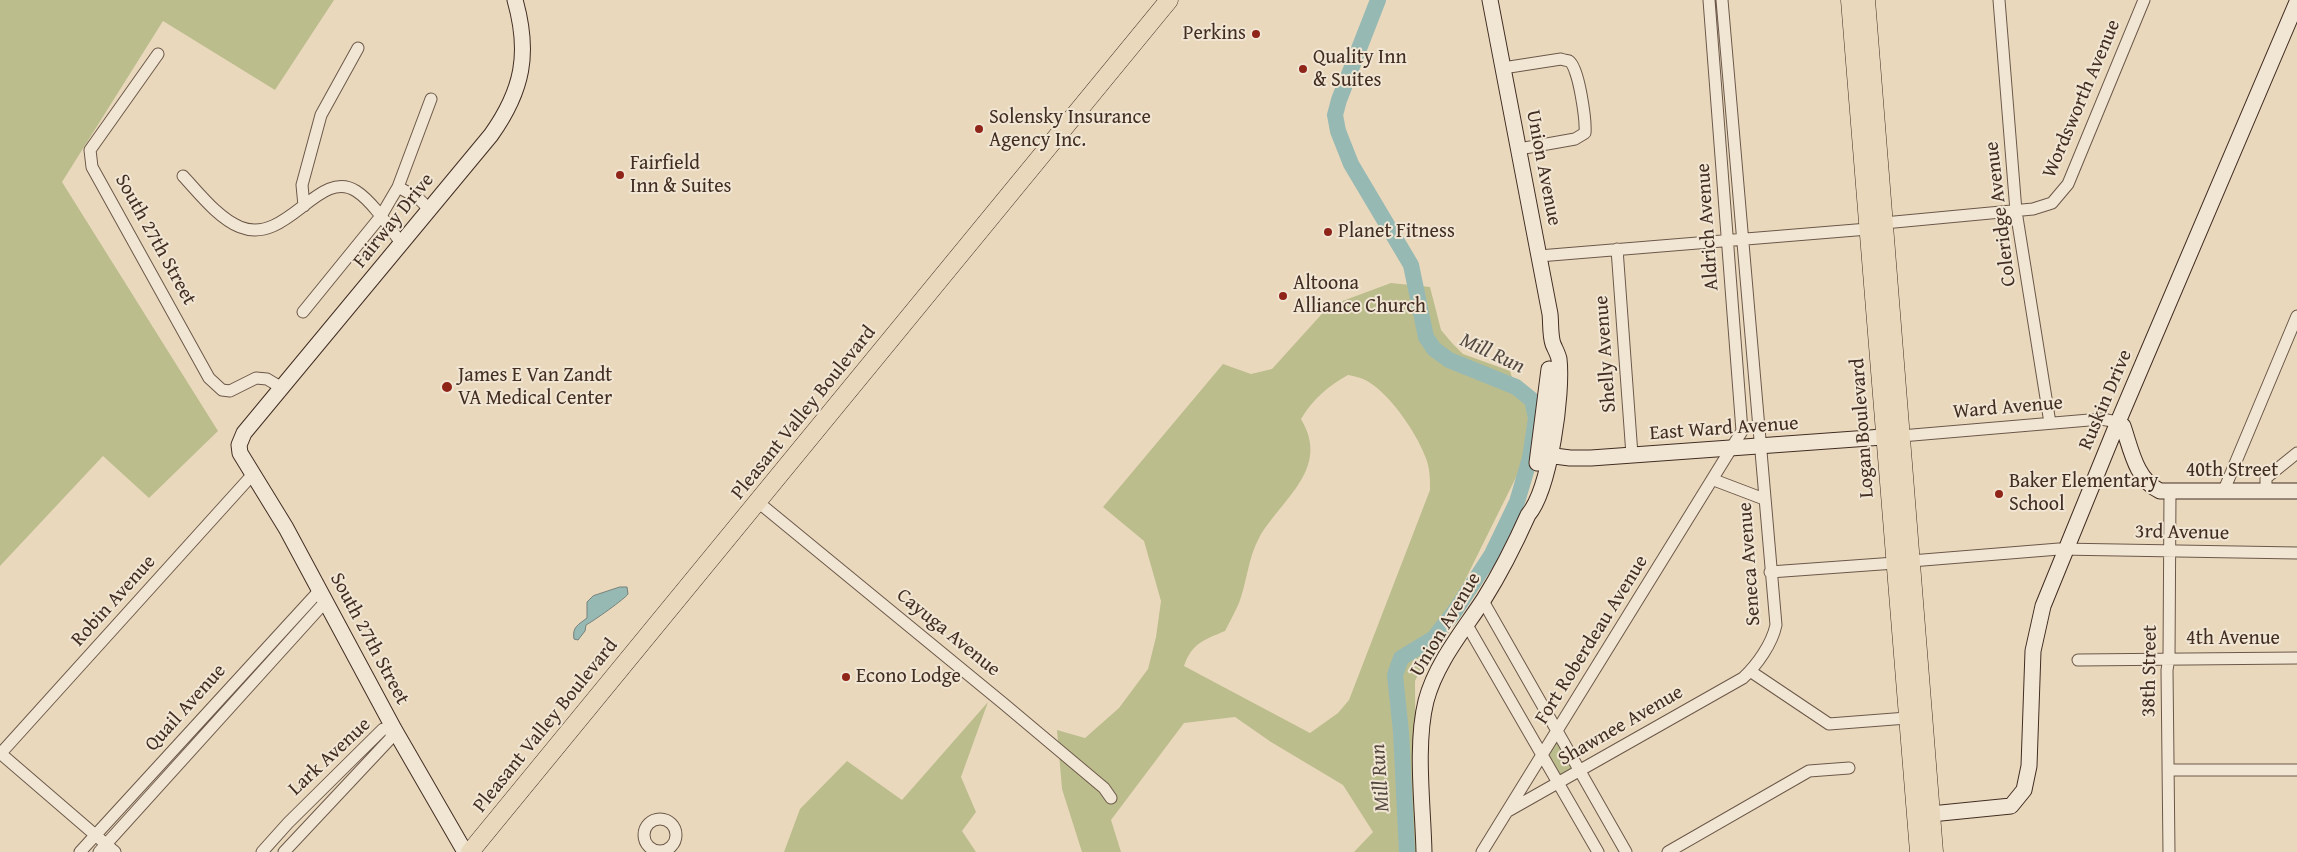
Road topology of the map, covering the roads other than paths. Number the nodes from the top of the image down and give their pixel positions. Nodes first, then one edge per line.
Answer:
1 (515, 0) edge
2 (1169, 0) edge
3 (1490, 0) edge
4 (1709, 0) edge
5 (1722, 0) edge
6 (1850, 0) edge
7 (1866, 0) edge
8 (1999, 0) edge
9 (2144, 0) edge
10 (2297, 2) edge
11 (358, 48) dead end
12 (158, 54) dead end
13 (1504, 68) junction
14 (431, 99) dead end
15 (1519, 149) junction
16 (183, 176) dead end
17 (398, 186) junction
18 (304, 206) junction
19 (429, 209) junction
20 (2016, 211) junction
21 (381, 216) junction
22 (1876, 226) junction
23 (1741, 239) junction
24 (1727, 240) junction
25 (401, 243) junction
26 (1618, 249) junction
27 (1539, 256) junction
28 (303, 312) dead end
29 (2297, 316) edge
30 (282, 388) junction
31 (2118, 422) junction
32 (2050, 423) junction
33 (1892, 436) junction
34 (239, 445) joint
35 (1760, 446) junction
36 (1733, 448) junction
37 (2297, 453) edge
38 (1544, 455) junction
39 (1632, 455) junction
40 (254, 473) junction
41 (1714, 480) junction
42 (2224, 490) junction
43 (2266, 490) junction
44 (2297, 490) edge
45 (2170, 491) junction
46 (1764, 499) junction
47 (758, 502) junction
48 (2066, 549) junction
49 (2170, 551) junction
50 (2297, 553) edge
51 (1903, 562) junction
52 (1770, 572) junction
53 (323, 596) junction
54 (1483, 600) junction
55 (1467, 625) junction
56 (2169, 658) junction
57 (2297, 658) edge
58 (2078, 660) dead end
59 (1750, 671) junction
60 (1907, 718) junction
61 (394, 729) junction
62 (1557, 731) junction
63 (0, 753) edge
64 (1542, 755) junction
65 (168, 756) junction
66 (178, 765) junction
67 (1849, 768) dead end
68 (1580, 770) junction
69 (2168, 770) junction
70 (2297, 770) edge
71 (1558, 783) junction
72 (1111, 798) dead end
73 (1508, 811) junction
74 (1932, 814) junction
75 (96, 835) junction
76 (102, 848) edge
77 (80, 852) edge
78 (115, 852) edge
79 (262, 852) edge
80 (284, 852) edge
81 (465, 852) edge
82 (470, 852) edge
83 (1424, 852) edge
84 (1482, 852) edge
85 (1598, 852) edge
86 (1626, 852) edge
87 (1668, 852) edge
88 (1919, 852) edge
89 (1934, 852) edge
90 (2169, 852) edge

1 - 19 street, Fairway Drive
2 - 47 main road, Pleasant Valley Boulevard
3 - 13 street, Union Avenue
4 - 24 street, Aldrich Avenue
5 - 23 street, Aldrich Avenue
6 - 22 main road, Logan Boulevard
7 - 22 main road, Logan Boulevard
8 - 20 street, Coleridge Avenue
9 - 20 street, Wordsworth Avenue
10 - 31 street, Ruskin Drive
11 - 18 street
12 - 30 street, South 27th Street
13 - 15 street, Union Avenue
13 - 15 street
14 - 17 street
15 - 27 street, Union Avenue
16 - 18 street
17 - 19 street
17 - 21 street
18 - 21 street
19 - 25 street, Fairway Drive
20 - 22 street, Wordsworth Avenue
20 - 32 street, Coleridge Avenue
21 - 25 street
21 - 28 street
22 - 23 street, Wordsworth Avenue
22 - 33 main road, Logan Boulevard
23 - 24 street, Wordsworth Avenue
23 - 35 street, Aldrich Avenue
24 - 26 street, Wordsworth Avenue
24 - 36 street, Aldrich Avenue
25 - 30 street, Fairway Drive
26 - 27 street, Wordsworth Avenue
26 - 39 street, Shelly Avenue
27 - 38 street, Union Avenue
29 - 42 street
30 - 34 street, Fairway Drive
31 - 32 street, Ward Avenue
31 - 45 street, 40th Street
31 - 48 street, Ruskin Drive
32 - 33 street, Ward Avenue
33 - 35 street, East Ward Avenue
33 - 51 main road, Logan Boulevard
34 - 40 street, South 27th Street
35 - 36 street, East Ward Avenue
35 - 46 street, Seneca Avenue
36 - 39 street, East Ward Avenue
36 - 41 street, Fort Roberdeau Avenue
37 - 43 street
38 - 39 street, East Ward Avenue
38 - 54 street, Union Avenue
40 - 53 street, South 27th Street
40 - 63 street, Robin Avenue
41 - 46 street
41 - 62 street, Fort Roberdeau Avenue
42 - 43 street, 40th Street
42 - 45 street, 40th Street
43 - 44 street, 40th Street
45 - 49 street, 38th Street
46 - 52 street, Seneca Avenue
47 - 72 street, Cayuga Avenue
47 - 82 main road, Pleasant Valley Boulevard
48 - 49 street, 3rd Avenue
48 - 51 street, 3rd Avenue
48 - 74 street, Ruskin Drive
49 - 50 street, 3rd Avenue
49 - 56 street, 38th Street
51 - 52 street, 3rd Avenue
51 - 60 main road, Logan Boulevard
51 - 74 main road, Logan Boulevard
52 - 59 street, Seneca Avenue
53 - 61 street, South 27th Street
53 - 65 street, Quail Avenue
53 - 66 street, Quail Avenue
54 - 55 street, Union Avenue
54 - 62 street
55 - 64 street
55 - 83 street, Union Avenue
56 - 57 street, 4th Avenue
56 - 58 street, 4th Avenue
56 - 69 street, 38th Street
59 - 60 street
59 - 68 street, Shawnee Avenue
60 - 88 main road, Logan Boulevard
61 - 79 street, Lark Avenue
61 - 80 street, Lark Avenue
61 - 81 street, South 27th Street
62 - 64 street, Fort Roberdeau Avenue
62 - 68 street
63 - 75 street
64 - 71 street
64 - 73 street, Fort Roberdeau Avenue
65 - 66 street
65 - 75 street, Quail Avenue
66 - 76 street, Quail Avenue
67 - 87 street
68 - 71 street, Shawnee Avenue
68 - 86 street
69 - 70 street
69 - 90 street, 38th Street
71 - 73 street, Shawnee Avenue
71 - 85 street
73 - 84 street, Fort Roberdeau Avenue
74 - 89 main road, Logan Boulevard
75 - 76 street
75 - 77 street, Quail Avenue
76 - 78 street

